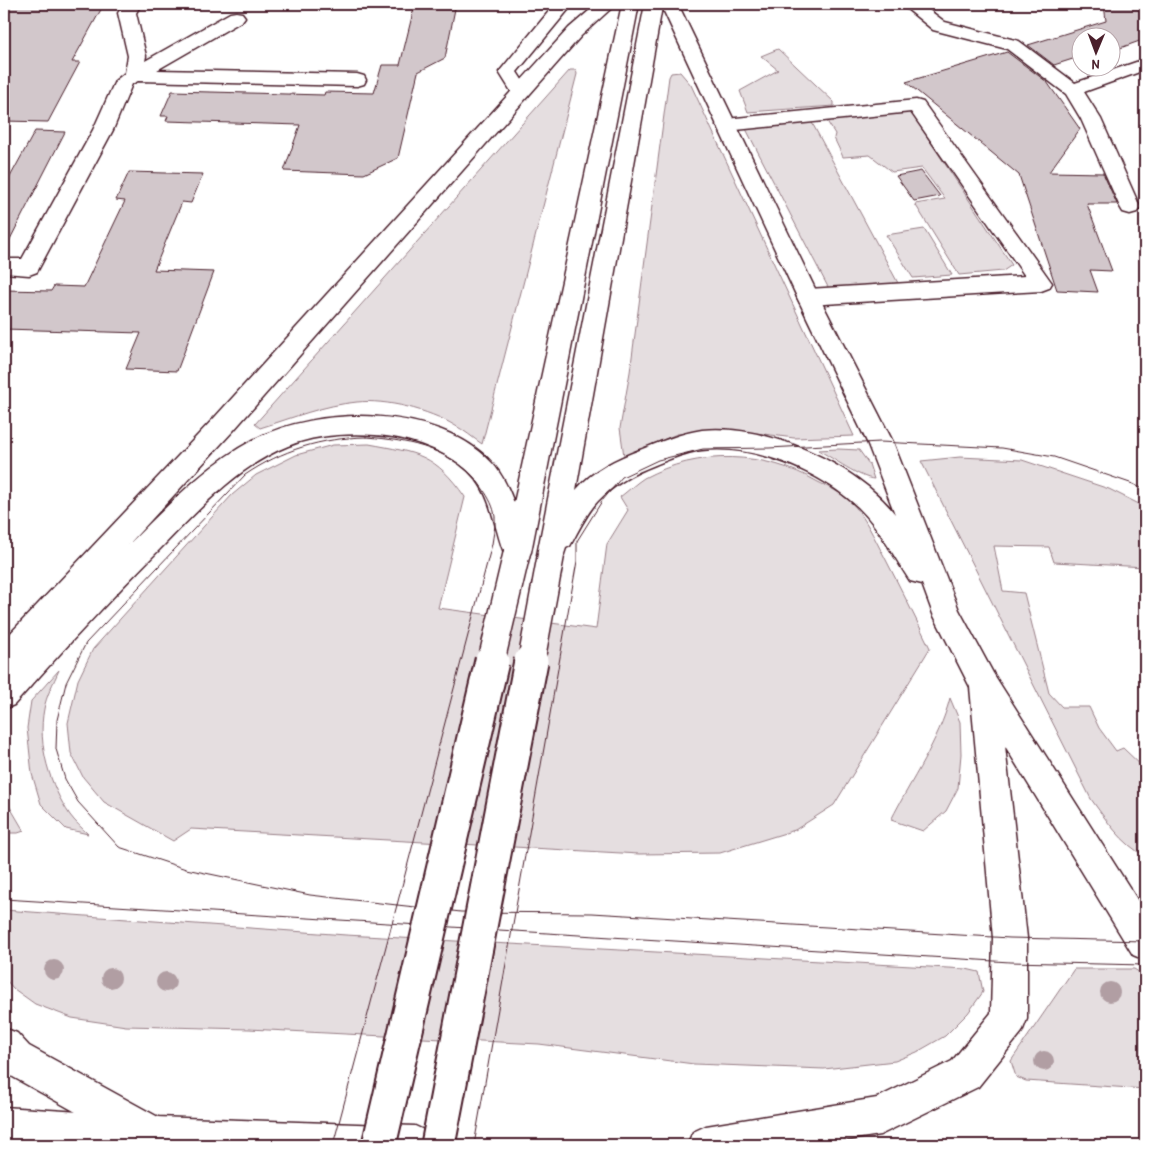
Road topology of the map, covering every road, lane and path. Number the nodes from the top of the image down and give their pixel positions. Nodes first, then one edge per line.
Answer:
1 (132, 4) edge
2 (564, 4) edge
3 (607, 4) edge
4 (631, 4) edge
5 (654, 4) edge
6 (669, 4) edge
7 (910, 4) edge
8 (236, 17) dead end
9 (1145, 64) edge
10 (134, 75) junction
11 (357, 80) dead end
12 (1073, 90) junction
13 (521, 92) junction
14 (726, 125) junction
15 (1130, 207) dead end
16 (4, 266) edge
17 (808, 297) junction
18 (517, 552) junction
19 (551, 555) junction
20 (947, 614) junction
21 (4, 660) edge
22 (983, 683) junction
23 (4, 695) edge
24 (1145, 943) edge
25 (4, 1046) edge
26 (4, 1126) edge
27 (156, 1136) junction
28 (380, 1145) edge
29 (415, 1145) edge
30 (438, 1145) edge
31 (706, 1145) edge

1 - 10 main road
2 - 13 main road
3 - 13 main road
4 - 18 main road
5 - 19 main road
6 - 14 main road
7 - 12 main road
8 - 10 main road
9 - 12 main road
10 - 11 main road
10 - 16 main road
12 - 15 main road
13 - 21 main road
14 - 17 main road
14 - 17 main road
17 - 20 main road
18 - 23 main road
18 - 28 main road, bridge
19 - 20 main road
19 - 30 main road, bridge
20 - 22 main road
22 - 24 main road
22 - 31 main road
25 - 27 main road
26 - 27 main road
27 - 29 main road

